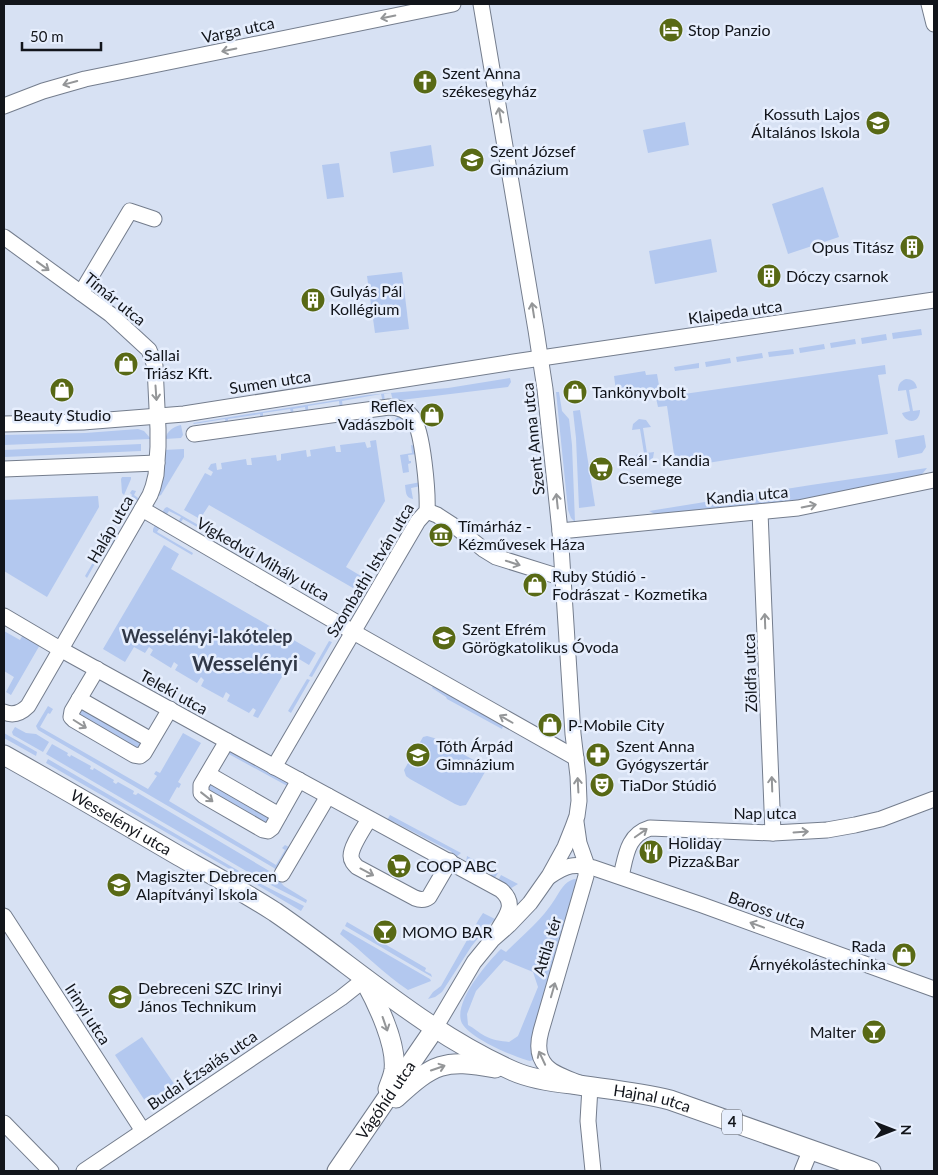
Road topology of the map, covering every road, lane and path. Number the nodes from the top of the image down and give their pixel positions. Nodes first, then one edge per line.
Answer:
1 (453, 4) edge
2 (482, 4) edge
3 (929, 4) edge
4 (934, 24) edge
5 (4, 106) edge
6 (154, 219) dead end
7 (4, 237) edge
8 (81, 293) junction
9 (934, 300) edge
10 (541, 358) junction
11 (158, 416) junction
12 (4, 424) edge
13 (194, 434) dead end
14 (157, 463) junction
15 (4, 469) edge
16 (934, 480) edge
17 (142, 509) junction
18 (428, 511) junction
19 (760, 512) junction
20 (560, 531) junction
21 (562, 578) junction
22 (4, 616) edge
23 (353, 631) junction
24 (60, 649) junction
25 (97, 669) junction
26 (79, 699) junction
27 (170, 709) junction
28 (4, 712) edge
29 (151, 740) junction
30 (227, 741) junction
31 (4, 755) edge
32 (576, 758) junction
33 (274, 767) junction
34 (208, 774) junction
35 (299, 780) junction
36 (328, 796) junction
37 (934, 800) edge
38 (280, 815) junction
39 (369, 818) junction
40 (576, 821) junction
41 (773, 832) junction
42 (450, 861) junction
43 (586, 866) junction
44 (282, 874) dead end
45 (614, 874) junction
46 (549, 876) junction
47 (582, 891) junction
48 (537, 894) joint
49 (4, 916) edge
50 (492, 940) junction
51 (365, 979) junction
52 (934, 989) edge
53 (435, 1028) junction
54 (514, 1072) junction
55 (590, 1087) junction
56 (373, 1119) junction
57 (4, 1123) edge
58 (143, 1131) junction
59 (811, 1149) junction
60 (51, 1171) edge
61 (84, 1171) edge
62 (336, 1171) edge
63 (593, 1171) edge
64 (802, 1171) edge
65 (871, 1171) edge

1 -> 5 street, Varga utca
10 -> 2 street, Szent Anna utca
3 - 4 street
6 - 8 street
7 -> 8 street, Tímár utca
8 -> 11 street, Tímár utca
9 - 10 street, Klaipeda utca
10 - 11 street, Sumen utca
20 -> 10 street, Szent Anna utca
11 - 12 street, Sumen utca
11 - 14 street, Haláp utca
13 - 18 street, Szombathi István utca
14 - 15 street
14 - 17 street, Haláp utca
19 -> 16 street, Kandia utca
17 - 23 street, Vígkedvű Mihály utca
17 - 24 street, Haláp utca
18 -> 21 street
18 - 23 street, Szombathi István utca
19 - 20 street, Kandia utca
41 -> 19 street, Zöldfa utca
20 - 21 street, Szent Anna utca
21 - 32 street, Szent Anna utca
22 - 24 street, Teleki utca
32 -> 23 street, Vígkedvű Mihály utca
23 - 33 street, Szombathi István utca
24 - 25 street, Teleki utca
24 - 28 street, Haláp utca
25 - 26 street
25 - 27 street, Teleki utca
26 - 29 street
26 -> 29 street
27 - 29 street
27 - 30 street, Teleki utca
30 - 33 street, Teleki utca
30 - 34 street
31 - 51 main road, Wesselényi utca / 4
40 -> 32 street, Szent Anna utca
33 - 35 street, Teleki utca
34 - 38 street
34 -> 38 street
35 - 36 street, Teleki utca
35 - 38 street
36 - 39 street, Teleki utca
36 - 44 street
41 -> 37 street, Nap utca
39 - 42 street, Teleki utca
39 -> 42 street
40 - 43 street
40 - 46 street, Szent Anna utca
45 -> 41 street, Nap utca
42 - 50 street, Teleki utca
43 - 45 street, Baross utca
43 - 46 street
43 - 47 street, Attila tér
45 - 47 street
52 -> 45 street, Baross utca
46 - 48 street, Szent Anna utca
55 -> 47 street, Attila tér
48 - 50 street, Attila tér
49 - 58 street, Irinyi utca
50 - 53 street, Attila tér
51 - 53 main road, Wesselényi utca / 4
51 -> 56 main road
51 - 58 street, Budai Ézsaiás utca
53 - 54 main road, Hajnal utca / 4
53 - 56 main road, Vágóhíd utca
54 - 55 main road, Hajnal utca / 4
56 -> 54 main road
55 - 59 main road, Hajnal utca / 4
55 - 63 street
56 - 62 main road, Vágóhíd utca
57 - 60 street
58 - 61 street, Budai Ézsaiás utca
59 - 64 street
59 - 65 main road, Hajnal utca / 4

